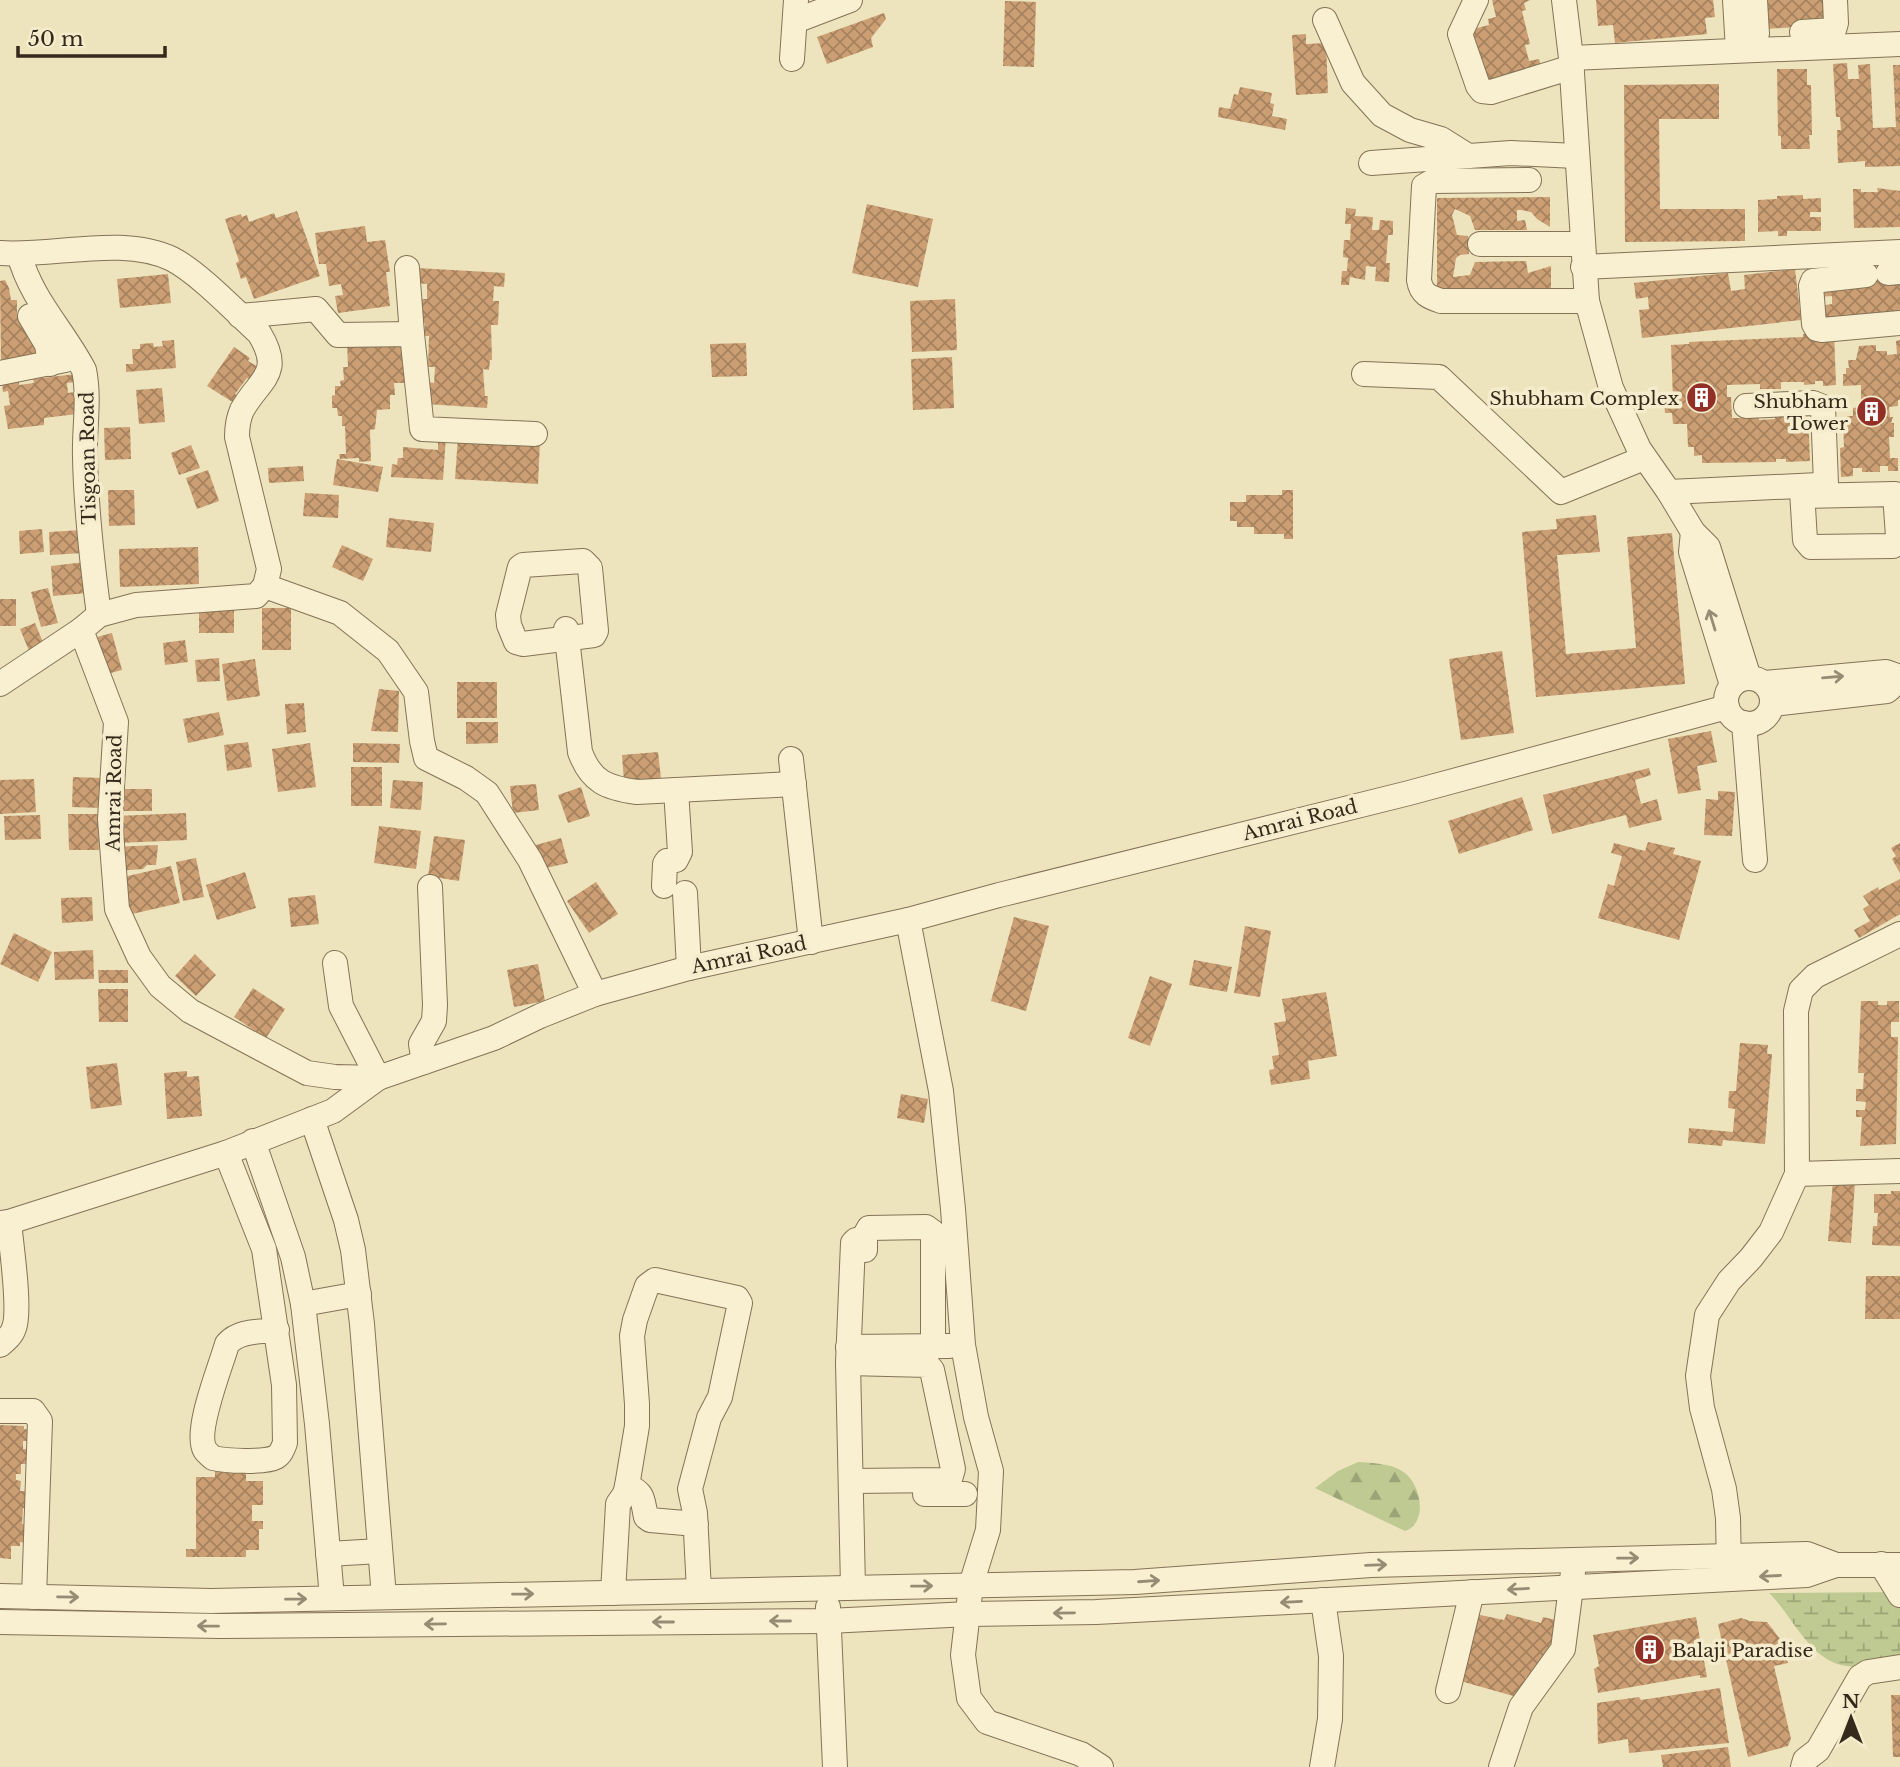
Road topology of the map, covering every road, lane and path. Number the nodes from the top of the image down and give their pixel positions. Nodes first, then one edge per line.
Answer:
1 (850, 0) edge
2 (1476, 0) edge
3 (1564, 0) edge
4 (1735, 0) edge
5 (1755, 0) edge
6 (1835, 0) edge
7 (795, 10) edge
8 (1325, 20) dead end
9 (1744, 40) junction
10 (1900, 44) edge
11 (792, 59) dead end
12 (1571, 63) junction
13 (1511, 153) junction
14 (1468, 156) junction
15 (1576, 156) junction
16 (1371, 163) dead end
17 (1480, 244) dead end
18 (9, 253) edge
19 (1583, 256) junction
20 (1876, 267) edge
21 (407, 268) dead end
22 (15, 292) dead end
23 (1587, 301) junction
24 (240, 316) junction
25 (1900, 323) edge
26 (412, 334) junction
27 (78, 358) junction
28 (50, 364) junction
29 (0, 373) edge
30 (1364, 374) dead end
31 (1746, 406) dead end
32 (535, 433) dead end
33 (1644, 458) junction
34 (1900, 478) edge
35 (1810, 489) junction
36 (1669, 492) junction
37 (265, 586) junction
38 (90, 623) junction
39 (566, 634) dead end
40 (1900, 678) edge
41 (0, 684) edge
42 (1748, 697) junction
43 (791, 759) dead end
44 (794, 784) junction
45 (676, 790) junction
46 (1755, 860) dead end
47 (430, 887) dead end
48 (908, 920) junction
49 (811, 942) junction
50 (1897, 942) edge
51 (334, 963) dead end
52 (689, 968) junction
53 (595, 994) junction
54 (424, 1062) junction
55 (378, 1078) junction
56 (312, 1119) junction
57 (253, 1141) junction
58 (226, 1153) junction
59 (1900, 1171) edge
60 (1797, 1174) junction
61 (5, 1222) edge
62 (359, 1294) junction
63 (303, 1304) junction
64 (277, 1330) junction
65 (3, 1340) edge
66 (962, 1345) junction
67 (933, 1346) junction
68 (854, 1352) junction
69 (0, 1411) edge
70 (627, 1486) junction
71 (851, 1488) junction
72 (965, 1494) dead end
73 (696, 1524) junction
74 (380, 1551) junction
75 (328, 1554) junction
76 (1574, 1559) junction
77 (1890, 1564) edge
78 (1728, 1567) junction
79 (1096, 1582) junction
80 (971, 1585) junction
81 (1572, 1586) junction
82 (853, 1587) junction
83 (827, 1588) junction
84 (699, 1591) junction
85 (1472, 1592) junction
86 (613, 1593) junction
87 (1900, 1595) edge
88 (0, 1596) edge
89 (34, 1597) junction
90 (384, 1597) junction
91 (332, 1598) junction
92 (1323, 1600) junction
93 (1096, 1612) junction
94 (969, 1614) junction
95 (828, 1621) junction
96 (0, 1622) edge
97 (1900, 1667) edge
98 (1448, 1691) dead end
99 (1813, 1761) edge
100 (835, 1767) edge
101 (1101, 1767) edge
102 (1322, 1767) edge
103 (1501, 1767) edge

1 - 7 street
2 - 12 street
3 - 12 street
4 - 9 street
5 - 9 street
6 - 9 street
7 - 11 street
8 - 14 street
9 - 10 street
9 - 12 street
12 - 15 street
13 - 14 street
13 - 15 street
13 - 23 street
14 - 16 street
15 - 19 street
17 - 19 street
18 - 24 street
18 - 27 street, Tisgoan Road
19 - 20 street
19 - 23 street
20 - 25 street
21 - 26 street
22 - 28 street
23 - 33 street
24 - 26 street
24 - 37 street
26 - 32 street
27 - 28 street
27 - 38 street, Tisgoan Road
28 - 29 street
30 - 33 street
31 - 35 street
33 - 36 street
34 - 35 street
35 - 36 street
36 - 42 street
37 - 38 street
37 - 53 street
38 - 41 street
38 - 55 street, Amrai Road
39 - 45 street
40 - 42 street, Amrai Road
42 - 46 street
42 - 48 street, Amrai Road
43 - 44 street
44 - 45 street
44 - 49 street
45 - 52 street
47 - 54 street
48 - 49 street, Amrai Road
48 - 66 street
49 - 52 street, Amrai Road
50 - 60 street
51 - 55 street
52 - 53 street, Amrai Road
53 - 54 street, Amrai Road
54 - 55 street, Amrai Road
55 - 56 street
56 - 57 street
56 - 62 street
57 - 58 street
57 - 63 street
58 - 61 street
58 - 64 street
59 - 60 street
60 - 78 street
61 - 65 street
62 - 63 street
62 - 74 street
63 - 75 street
64 - 64 street
66 - 67 street
66 - 80 street
67 - 68 street
67 - 68 street
68 - 71 street
68 - 71 street
69 - 89 street
70 - 73 street
70 - 73 street
70 - 86 street
71 - 72 street
71 - 82 street
73 - 84 street
74 - 75 street
74 - 90 street
75 - 91 street
76 -> 78 street
79 -> 76 street
76 - 81 street
77 - 78 street
77 - 87 street
78 - 81 street
79 - 80 street
79 - 93 street
82 -> 80 street
80 - 94 street
81 -> 85 street
81 - 103 street
82 - 83 street
83 - 84 street
83 - 95 street
84 - 86 street
85 - 92 street
85 - 98 street
90 -> 86 street
88 - 89 street
89 -> 91 street
90 - 91 street
92 -> 93 street
92 - 102 street
93 -> 94 street
94 - 95 street
94 - 101 street
95 -> 96 street
95 - 100 street
97 - 99 street

